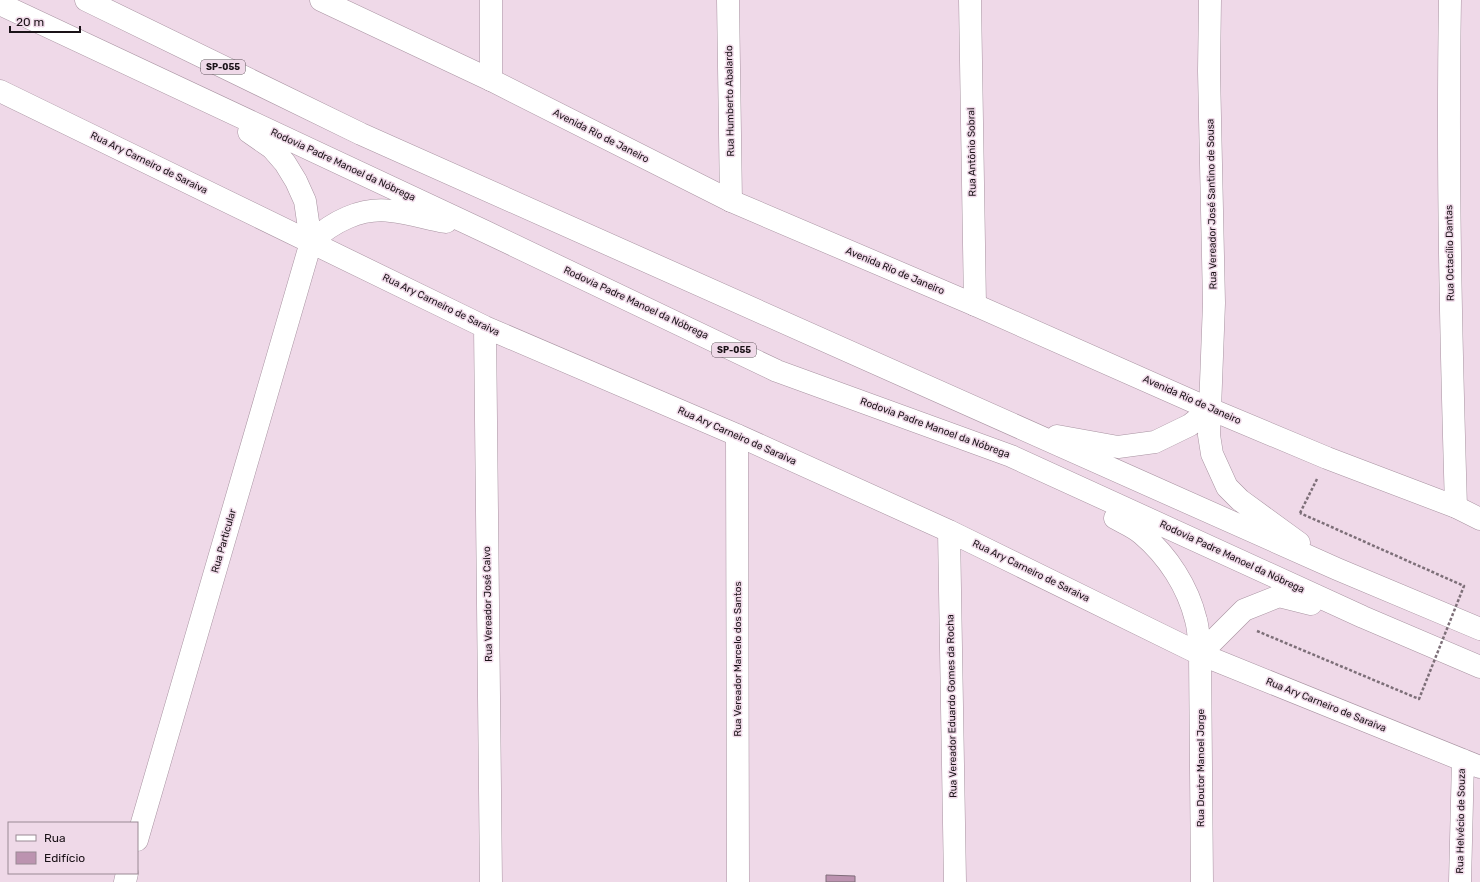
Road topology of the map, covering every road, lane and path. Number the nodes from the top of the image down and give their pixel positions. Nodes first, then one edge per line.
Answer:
1 (86, 0) edge
2 (321, 0) edge
3 (491, 0) edge
4 (728, 0) edge
5 (970, 0) edge
6 (1210, 0) edge
7 (1450, 0) edge
8 (0, 4) edge
9 (491, 80) junction
10 (184, 90) junction
11 (0, 91) edge
12 (731, 201) junction
13 (484, 231) junction
14 (311, 242) junction
15 (975, 305) junction
16 (485, 327) junction
17 (1210, 409) junction
18 (1021, 429) junction
19 (737, 435) junction
20 (1011, 456) junction
21 (1327, 458) junction
22 (1456, 507) junction
23 (1480, 519) edge
24 (949, 531) junction
25 (1336, 570) junction
26 (1363, 617) junction
27 (1480, 629) edge
28 (1257, 631) dead end
29 (1200, 654) junction
30 (1480, 666) edge
31 (1471, 763) edge
32 (138, 837) edge
33 (491, 882) edge
34 (738, 882) edge
35 (955, 882) edge
36 (1202, 882) edge
37 (1460, 882) edge

1 - 18 main road, SP-055
2 - 9 main road, Avenida Rio de Janeiro
3 - 9 main road
4 - 12 main road, Rua Humberto Abalardo
5 - 15 main road, Rua Antônio Sobral
6 - 17 main road, Rua Vereador José Santino de Sousa
7 - 22 main road, Rua Octacílio Dantas
8 - 10 main road, Rodovia Padre Manoel da Nóbrega / SP-055
9 - 12 main road, Avenida Rio de Janeiro
10 - 13 main road, Rodovia Padre Manoel da Nóbrega / SP-055
10 - 14 main road
11 - 14 main road, Rua Ary Carneiro de Saraiva
12 - 15 main road, Avenida Rio de Janeiro
13 - 14 main road
13 - 20 main road, Rodovia Padre Manoel da Nóbrega / SP-055
14 - 16 main road, Rua Ary Carneiro de Saraiva
14 - 32 main road, Rua Particular
15 - 17 main road, Avenida Rio de Janeiro
16 - 19 main road, Rua Ary Carneiro de Saraiva
16 - 33 main road, Rua Vereador José Calvo
17 - 18 main road
17 - 21 main road, Avenida Rio de Janeiro
17 - 25 main road, Rua Vereador José Santino de Sousa
18 - 25 main road, SP-055
19 - 24 main road, Rua Ary Carneiro de Saraiva
19 - 34 main road, Rua Vereador Marcelo dos Santos
20 - 26 main road, Rodovia Padre Manoel da Nóbrega / SP-055
20 - 29 main road, Rua Doutor Manoel Jorge
21 - 22 main road, Avenida Rio de Janeiro
21 - 28 path, bridge
22 - 23 main road, Avenida Rio de Janeiro
24 - 29 main road, Rua Ary Carneiro de Saraiva
24 - 35 main road, Rua Vereador Eduardo Gomes da Rocha
25 - 27 main road, SP-055
26 - 29 main road
26 - 30 main road, Rodovia Padre Manoel da Nóbrega / SP-055
29 - 31 main road, Rua Ary Carneiro de Saraiva
29 - 36 main road, Rua Doutor Manoel Jorge
31 - 37 main road, Rua Helvécio de Souza

